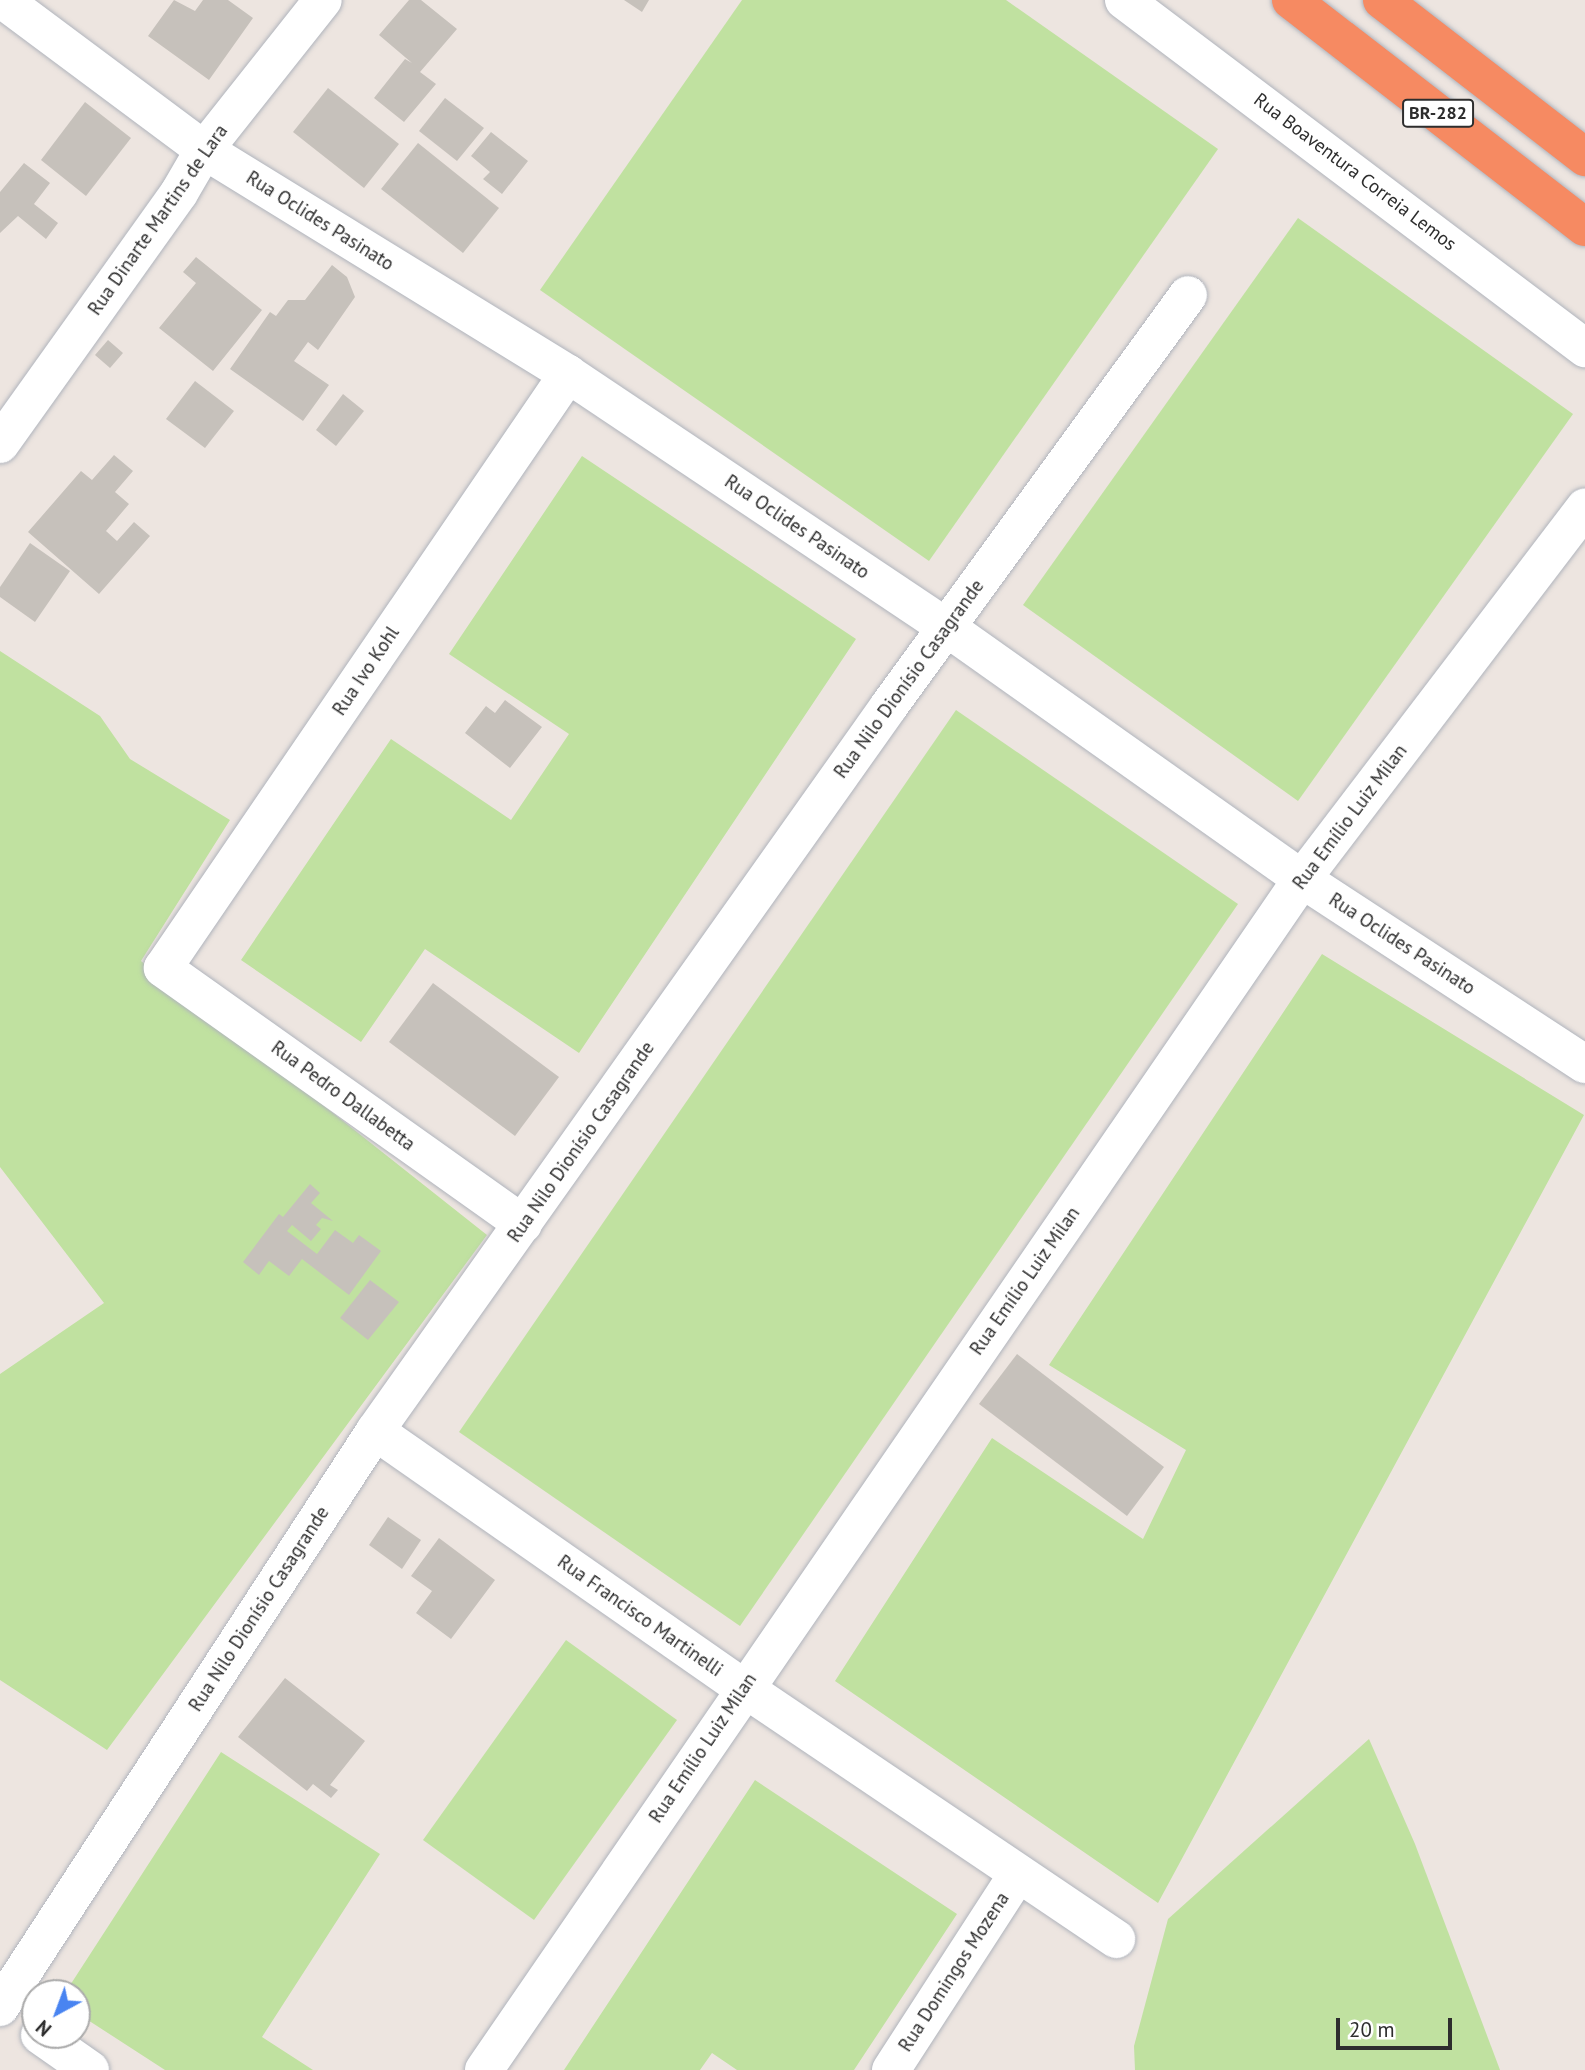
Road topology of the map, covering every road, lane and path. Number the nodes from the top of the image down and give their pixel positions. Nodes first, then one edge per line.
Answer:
1 (3, 0) edge
2 (323, 0) edge
3 (1124, 0) edge
4 (1290, 0) edge
5 (1382, 0) edge
6 (204, 150) junction
7 (1585, 157) edge
8 (1585, 227) edge
9 (1188, 295) dead end
10 (1585, 348) edge
11 (568, 374) junction
12 (0, 444) edge
13 (1585, 507) edge
14 (946, 627) junction
15 (1302, 879) junction
16 (163, 968) joint
17 (1585, 1064) edge
18 (523, 1224) junction
19 (375, 1431) junction
20 (744, 1688) junction
21 (1018, 1874) junction
22 (1116, 1939) dead end
23 (0, 2007) edge
24 (21, 2022) edge
25 (60, 2049) edge
26 (90, 2070) edge
27 (484, 2070) edge
28 (891, 2070) edge

1 - 6 street, Rua Oclides Pasinato
2 - 6 street, Rua Dinarte Martins de Lara
3 - 10 street, Rua Boaventura Correia Lemos
4 - 8 highway, BR-282
5 - 7 highway, BR-282
6 - 11 street, Rua Oclides Pasinato
6 - 12 street, Rua Dinarte Martins de Lara
9 - 14 street, Rua Nilo Dionísio Casagrande
11 - 14 street, Rua Oclides Pasinato
11 - 16 street, Rua Ivo Kohl
13 - 15 street, Rua Emílio Luiz Milan
14 - 15 street, Rua Oclides Pasinato
14 - 18 street, Rua Nilo Dionísio Casagrande
15 - 17 street, Rua Oclides Pasinato
15 - 20 street, Rua Emílio Luiz Milan
16 - 18 street, Rua Pedro Dallabetta
18 - 19 street, Rua Nilo Dionísio Casagrande
19 - 20 street, Rua Francisco Martinelli
19 - 23 street, Rua Nilo Dionísio Casagrande
20 - 21 street, Rua Francisco Martinelli
20 - 27 street, Rua Emílio Luiz Milan
21 - 22 street, Rua Francisco Martinelli
21 - 28 street, Rua Domingos Mozena
23 - 24 street
25 - 26 street

